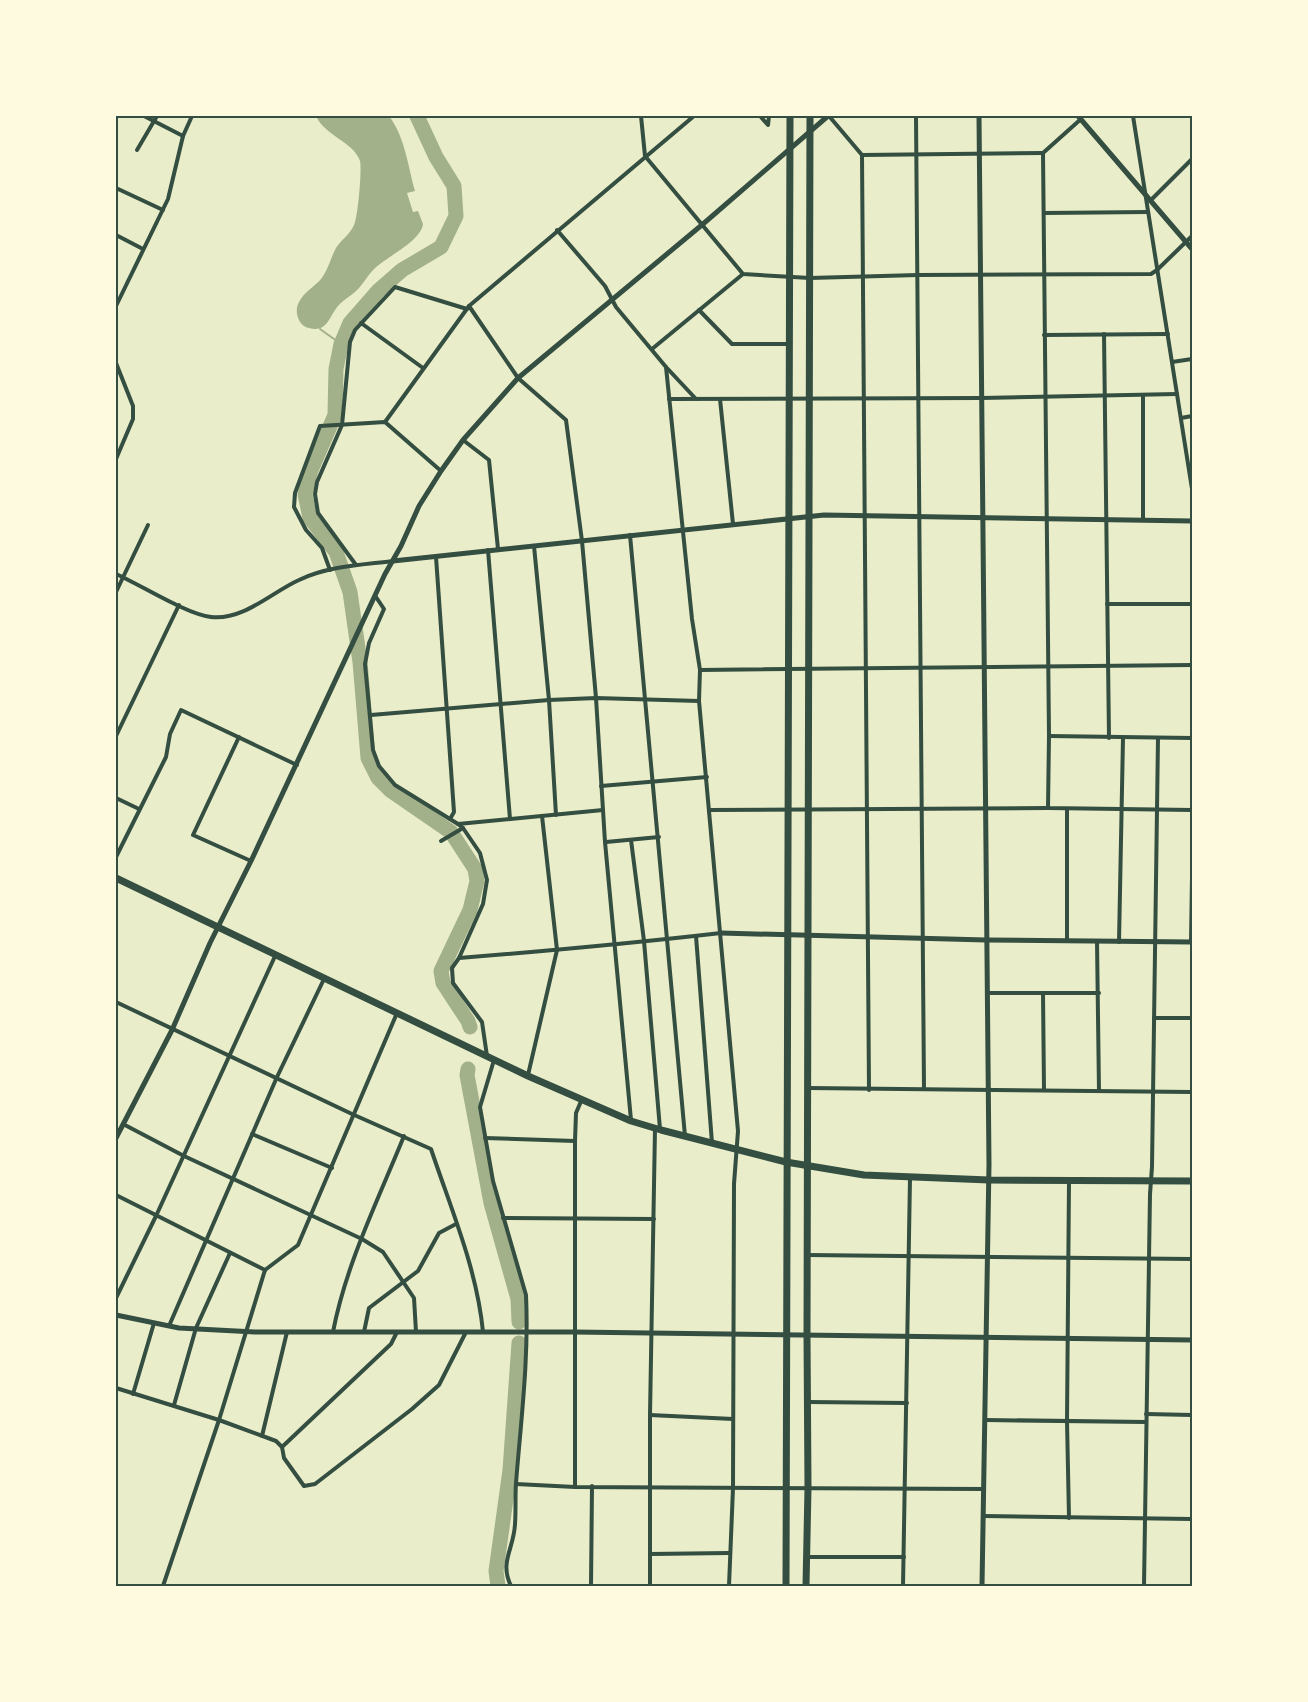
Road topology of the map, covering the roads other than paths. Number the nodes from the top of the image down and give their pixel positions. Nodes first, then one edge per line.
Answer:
1 (144, 116) edge
2 (157, 116) edge
3 (192, 116) edge
4 (641, 116) edge
5 (694, 116) edge
6 (760, 116) edge
7 (769, 116) edge
8 (790, 116) edge
9 (810, 116) edge
10 (829, 116) edge
11 (916, 116) edge
12 (980, 116) edge
13 (1133, 116) edge
14 (1079, 117) edge
15 (154, 121) junction
16 (810, 132) junction
17 (183, 136) junction
18 (790, 148) junction
19 (137, 150) dead end
20 (980, 153) junction
21 (1043, 153) junction
22 (916, 154) junction
23 (862, 155) junction
24 (645, 156) junction
25 (1192, 159) edge
26 (116, 188) edge
27 (1144, 194) junction
28 (1150, 201) junction
29 (163, 210) junction
30 (1148, 212) junction
31 (1044, 213) junction
32 (703, 224) junction
33 (557, 230) junction
34 (116, 235) edge
35 (1192, 236) edge
36 (1185, 243) junction
37 (143, 249) junction
38 (1192, 249) edge
39 (1157, 270) junction
40 (743, 274) junction
41 (918, 275) junction
42 (981, 275) junction
43 (1044, 275) junction
44 (863, 276) junction
45 (789, 277) junction
46 (810, 278) junction
47 (612, 299) junction
48 (116, 306) edge
49 (468, 307) junction
50 (699, 310) junction
51 (361, 323) junction
52 (1104, 334) junction
53 (1168, 334) junction
54 (1044, 335) junction
55 (788, 344) junction
56 (652, 350) junction
57 (1192, 359) edge
58 (1172, 362) junction
59 (116, 363) edge
60 (666, 367) junction
61 (423, 368) junction
62 (518, 378) junction
63 (1177, 394) junction
64 (1143, 395) junction
65 (1045, 396) junction
66 (1104, 396) junction
67 (919, 397) junction
68 (788, 398) junction
69 (865, 398) junction
70 (982, 398) junction
71 (669, 399) junction
72 (696, 399) junction
73 (720, 399) junction
74 (809, 399) junction
75 (1192, 416) edge
76 (1181, 418) junction
77 (385, 422) junction
78 (339, 425) junction
79 (464, 440) junction
80 (116, 459) edge
81 (1191, 465) edge
82 (441, 471) junction
83 (1192, 489) edge
84 (808, 516) junction
85 (865, 516) junction
86 (919, 516) junction
87 (789, 517) junction
88 (983, 518) junction
89 (1046, 519) junction
90 (1106, 519) junction
91 (1143, 520) junction
92 (1192, 521) edge
93 (733, 524) junction
94 (148, 525) dead end
95 (684, 529) junction
96 (630, 535) junction
97 (582, 541) junction
98 (534, 545) junction
99 (498, 549) junction
100 (488, 550) junction
101 (436, 557) junction
102 (393, 561) junction
103 (356, 565) junction
104 (332, 569) junction
105 (116, 574) edge
106 (123, 577) junction
107 (116, 592) edge
108 (376, 597) junction
109 (1107, 604) junction
110 (1192, 604) edge
111 (179, 605) junction
112 (1192, 665) edge
113 (1048, 666) junction
114 (1108, 666) junction
115 (984, 667) junction
116 (808, 668) junction
117 (867, 668) junction
118 (921, 668) junction
119 (788, 669) junction
120 (700, 670) junction
121 (596, 698) junction
122 (549, 700) junction
123 (645, 700) junction
124 (699, 701) junction
125 (500, 703) junction
126 (446, 709) junction
127 (371, 715) junction
128 (116, 736) edge
129 (1049, 736) junction
130 (239, 737) junction
131 (1109, 738) junction
132 (1124, 738) junction
133 (1158, 738) junction
134 (1192, 738) edge
135 (297, 765) junction
136 (707, 777) junction
137 (653, 783) junction
138 (601, 786) junction
139 (116, 798) edge
140 (868, 808) junction
141 (922, 808) junction
142 (986, 808) junction
143 (1048, 808) junction
144 (140, 809) junction
145 (808, 809) junction
146 (1067, 809) junction
147 (1122, 809) junction
148 (603, 810) junction
149 (709, 810) junction
150 (788, 810) junction
151 (1157, 810) junction
152 (1192, 810) edge
153 (556, 815) junction
154 (542, 816) junction
155 (450, 819) junction
156 (510, 819) junction
157 (458, 824) junction
158 (463, 828) junction
159 (658, 837) junction
160 (631, 840) junction
161 (441, 842) dead end
162 (605, 842) junction
163 (116, 857) edge
164 (251, 861) junction
165 (116, 878) edge
166 (1192, 878) edge
167 (218, 928) junction
168 (721, 933) junction
169 (696, 936) junction
170 (788, 936) junction
171 (809, 936) junction
172 (868, 937) junction
173 (666, 938) junction
174 (923, 938) junction
175 (986, 940) junction
176 (1068, 940) junction
177 (644, 941) junction
178 (1097, 941) junction
179 (1119, 942) junction
180 (1156, 942) junction
181 (1192, 942) edge
182 (616, 945) junction
183 (557, 950) junction
184 (276, 954) junction
185 (459, 958) junction
186 (324, 978) junction
187 (987, 993) junction
188 (1043, 993) junction
189 (1099, 993) junction
190 (116, 1002) edge
191 (397, 1013) junction
192 (1154, 1018) junction
193 (1192, 1018) edge
194 (172, 1029) junction
195 (229, 1056) junction
196 (490, 1058) junction
197 (528, 1076) junction
198 (277, 1077) junction
199 (807, 1088) junction
200 (924, 1089) junction
201 (988, 1089) junction
202 (869, 1090) junction
203 (1044, 1090) junction
204 (1099, 1091) junction
205 (1153, 1092) junction
206 (1192, 1092) edge
207 (582, 1099) junction
208 (352, 1114) junction
209 (631, 1120) junction
210 (123, 1124) junction
211 (658, 1129) junction
212 (252, 1134) junction
213 (404, 1136) junction
214 (685, 1137) junction
215 (116, 1138) edge
216 (485, 1138) junction
217 (575, 1141) junction
218 (712, 1144) junction
219 (737, 1150) junction
220 (184, 1156) junction
221 (786, 1162) junction
222 (807, 1167) junction
223 (332, 1168) junction
224 (910, 1178) junction
225 (233, 1179) junction
226 (989, 1180) junction
227 (1069, 1181) junction
228 (1151, 1181) junction
229 (1192, 1181) edge
230 (116, 1195) edge
231 (156, 1216) junction
232 (311, 1216) junction
233 (503, 1218) junction
234 (574, 1218) junction
235 (654, 1219) junction
236 (456, 1224) junction
237 (362, 1239) junction
238 (206, 1241) junction
239 (230, 1253) junction
240 (807, 1255) junction
241 (909, 1257) junction
242 (988, 1258) junction
243 (1068, 1259) junction
244 (1192, 1259) edge
245 (1149, 1260) junction
246 (265, 1270) junction
247 (404, 1283) junction
248 (116, 1298) edge
249 (116, 1315) edge
250 (154, 1323) junction
251 (169, 1326) junction
252 (196, 1328) junction
253 (247, 1331) junction
254 (287, 1332) junction
255 (333, 1332) junction
256 (364, 1332) junction
257 (397, 1332) junction
258 (416, 1332) junction
259 (466, 1332) junction
260 (483, 1332) junction
261 (527, 1332) junction
262 (574, 1332) junction
263 (652, 1334) junction
264 (733, 1334) junction
265 (787, 1334) junction
266 (807, 1335) junction
267 (907, 1337) junction
268 (987, 1337) junction
269 (1067, 1338) junction
270 (1147, 1339) junction
271 (1192, 1340) edge
272 (116, 1388) edge
273 (133, 1394) junction
274 (808, 1402) junction
275 (907, 1403) junction
276 (174, 1406) junction
277 (1146, 1414) junction
278 (651, 1415) junction
279 (1192, 1415) edge
280 (733, 1419) junction
281 (219, 1420) junction
282 (986, 1420) junction
283 (1066, 1421) junction
284 (1146, 1422) junction
285 (262, 1436) junction
286 (282, 1447) junction
287 (516, 1484) junction
288 (592, 1486) junction
289 (575, 1487) junction
290 (650, 1487) junction
291 (733, 1488) junction
292 (787, 1488) junction
293 (808, 1488) junction
294 (904, 1489) junction
295 (985, 1489) junction
296 (984, 1516) junction
297 (1069, 1518) junction
298 (1144, 1518) junction
299 (1192, 1519) edge
300 (729, 1553) junction
301 (650, 1554) junction
302 (807, 1557) junction
303 (904, 1557) junction
304 (163, 1587) edge
305 (511, 1587) edge
306 (591, 1587) edge
307 (650, 1587) edge
308 (729, 1587) edge
309 (786, 1587) edge
310 (806, 1587) edge
311 (903, 1587) edge
312 (982, 1587) edge
313 (1144, 1587) edge

1 - 15 street
2 - 15 street
3 - 17 street
4 - 24 street
5 - 24 street
6 - 7 street
8 - 18 main road
9 - 16 main road
10 - 16 street
10 - 23 street
11 - 22 street
12 - 20 street
13 - 27 street
14 - 21 street
14 - 27 street
15 - 17 street
15 - 19 street
16 - 18 street
16 - 46 main road
17 - 29 street
18 - 32 street
18 - 45 main road
20 - 21 street
20 - 22 street
20 - 42 street
21 - 31 street
22 - 23 street
22 - 41 street
23 - 44 street
24 - 32 street
24 - 33 street
25 - 28 street
26 - 29 street
27 - 28 street
27 - 30 street
28 - 36 street
29 - 37 street
30 - 31 street
30 - 39 street
31 - 43 street
32 - 40 street
32 - 47 street
33 - 47 street
33 - 49 street
34 - 37 street
35 - 36 street
36 - 38 street
36 - 39 street
37 - 48 street
39 - 43 street
39 - 53 street
40 - 45 street
40 - 50 street
41 - 42 street
41 - 44 street
41 - 67 street
42 - 43 street
42 - 70 street
43 - 54 street
44 - 46 street
44 - 69 street
45 - 46 street
45 - 55 main road
46 - 74 main road
47 - 56 street
47 - 62 street
49 - 51 street
49 - 61 street
49 - 62 street
50 - 55 street
50 - 56 street
51 - 61 street
51 - 78 street
52 - 53 street
52 - 54 street
52 - 66 street
53 - 58 street
54 - 65 street
55 - 68 main road
56 - 60 street
57 - 58 street
58 - 63 street
59 - 80 street
60 - 71 street
60 - 72 street
61 - 77 street
62 - 79 street
62 - 97 street
63 - 64 street
63 - 76 street
64 - 66 street
64 - 91 street
65 - 66 street
65 - 70 street
65 - 89 street
66 - 90 street
67 - 69 street
67 - 70 street
67 - 86 street
68 - 73 street
68 - 74 street
68 - 87 main road
69 - 74 street
69 - 85 street
70 - 88 street
71 - 72 street
71 - 95 street
72 - 73 street
73 - 93 street
74 - 84 main road
75 - 76 street
76 - 81 street
77 - 78 street
77 - 82 street
78 - 103 street
78 - 104 street
79 - 82 street
79 - 99 street
81 - 83 street
82 - 102 street
84 - 85 street
84 - 87 street
84 - 116 main road
85 - 86 street
85 - 117 street
86 - 88 street
86 - 118 street
87 - 93 street
87 - 119 main road
88 - 89 street
88 - 115 street
89 - 90 street
89 - 113 street
90 - 91 street
90 - 109 street
91 - 92 street
93 - 95 street
94 - 106 street
95 - 96 street
95 - 120 street
96 - 97 street
96 - 123 street
97 - 98 street
97 - 121 street
98 - 99 street
98 - 122 street
99 - 100 street
100 - 101 street
100 - 125 street
101 - 102 street
101 - 126 street
102 - 103 street
102 - 108 street
103 - 104 street
104 - 111 street
105 - 106 street
106 - 107 street
106 - 111 street
108 - 127 street
108 - 135 street
109 - 110 street
109 - 114 street
111 - 128 street
112 - 114 street
113 - 114 street
113 - 115 street
113 - 129 street
114 - 131 street
115 - 118 street
115 - 142 street
116 - 117 street
116 - 119 street
116 - 145 main road
117 - 118 street
117 - 140 street
118 - 141 street
119 - 120 street
119 - 150 main road
120 - 124 street
121 - 122 street
121 - 123 street
121 - 138 street
122 - 125 street
122 - 153 street
123 - 124 street
123 - 137 street
124 - 136 street
125 - 126 street
125 - 156 street
126 - 127 street
126 - 155 street
127 - 155 street
129 - 131 street
129 - 143 street
130 - 135 street
130 - 144 street
130 - 164 street
131 - 132 street
132 - 133 street
132 - 147 street
133 - 134 street
133 - 151 street
135 - 164 street
136 - 137 street
136 - 149 street
137 - 138 street
137 - 159 street
138 - 148 street
139 - 144 street
140 - 141 street
140 - 145 street
140 - 172 street
141 - 142 street
141 - 174 street
142 - 143 street
142 - 175 street
143 - 146 street
144 - 163 street
145 - 150 street
145 - 171 main road
146 - 147 street
146 - 176 street
147 - 151 street
147 - 179 street
148 - 153 street
148 - 162 street
149 - 150 street
149 - 168 street
150 - 170 main road
151 - 152 street
151 - 180 street
153 - 154 street
154 - 156 street
154 - 183 street
155 - 157 street
156 - 157 street
157 - 158 street
158 - 161 street
158 - 185 street
159 - 160 street
159 - 173 street
160 - 162 street
160 - 177 street
162 - 182 street
164 - 167 street
165 - 167 main road
166 - 181 street
167 - 184 main road
167 - 194 street
168 - 169 street
168 - 170 street
168 - 219 street
169 - 173 street
169 - 218 street
170 - 171 street
170 - 221 main road
171 - 172 street
171 - 199 main road
172 - 174 street
172 - 202 street
173 - 177 street
173 - 214 street
174 - 175 street
174 - 200 street
175 - 176 street
175 - 187 street
176 - 178 street
177 - 182 street
177 - 211 street
178 - 179 street
178 - 189 street
179 - 180 street
180 - 181 street
180 - 192 street
182 - 183 street
182 - 209 street
183 - 185 street
183 - 197 street
184 - 186 main road
184 - 195 street
185 - 196 street
186 - 191 main road
186 - 198 street
187 - 188 street
187 - 201 street
188 - 189 street
188 - 203 street
189 - 204 street
190 - 194 street
191 - 196 main road
191 - 208 street
192 - 193 street
192 - 205 street
194 - 195 street
194 - 210 street
195 - 198 street
195 - 220 street
196 - 197 main road
196 - 216 street
197 - 207 main road
198 - 208 street
198 - 212 street
199 - 202 street
199 - 222 main road
200 - 201 street
200 - 202 street
201 - 203 street
201 - 226 street
203 - 204 street
204 - 205 street
205 - 206 street
205 - 228 street
207 - 209 main road
207 - 217 street
208 - 213 street
208 - 223 street
209 - 211 main road
210 - 215 street
210 - 220 street
211 - 214 main road
211 - 235 street
212 - 223 street
212 - 225 street
213 - 236 street
213 - 237 street
214 - 218 main road
216 - 217 street
216 - 233 street
217 - 234 street
218 - 219 main road
219 - 221 main road
219 - 264 street
220 - 225 street
220 - 231 street
221 - 222 main road
221 - 265 main road
222 - 224 main road
222 - 240 main road
223 - 232 street
224 - 226 main road
224 - 241 street
225 - 232 street
225 - 238 street
226 - 227 main road
226 - 242 street
227 - 228 main road
227 - 243 street
228 - 229 main road
228 - 245 street
230 - 231 street
231 - 238 street
231 - 248 street
232 - 237 street
232 - 246 street
233 - 234 street
233 - 261 street
234 - 235 street
234 - 262 street
235 - 263 street
236 - 247 street
236 - 260 street
237 - 247 street
237 - 255 street
238 - 239 street
238 - 251 street
239 - 246 street
239 - 252 street
240 - 241 street
240 - 266 main road
241 - 242 street
241 - 267 street
242 - 243 street
242 - 268 street
243 - 245 street
243 - 269 street
244 - 245 street
245 - 270 street
246 - 253 street
247 - 256 street
247 - 258 street
249 - 250 street
250 - 251 street
250 - 273 street
251 - 252 street
252 - 253 street
252 - 276 street
253 - 254 street
253 - 281 street
254 - 255 street
254 - 285 street
255 - 256 street
256 - 257 street
257 - 258 street
257 - 286 street
258 - 259 street
259 - 260 street
259 - 286 street
260 - 261 street
261 - 262 street
261 - 287 street
262 - 263 street
262 - 289 street
263 - 264 street
263 - 278 street
264 - 265 street
264 - 280 street
265 - 266 street
265 - 292 main road
266 - 267 street
266 - 274 main road
267 - 268 street
267 - 275 street
268 - 269 street
268 - 282 street
269 - 270 street
269 - 283 street
270 - 271 street
270 - 277 street
272 - 273 street
273 - 276 street
274 - 275 street
274 - 293 main road
275 - 294 street
276 - 281 street
277 - 279 street
277 - 284 street
278 - 280 street
278 - 290 street
280 - 291 street
281 - 285 street
281 - 304 street
282 - 283 street
282 - 295 street
283 - 284 street
283 - 297 street
284 - 298 street
285 - 286 street
287 - 289 street
287 - 305 street
288 - 289 street
288 - 290 street
288 - 306 street
290 - 291 street
290 - 301 street
291 - 292 street
291 - 300 street
292 - 293 street
292 - 309 main road
293 - 294 street
293 - 302 main road
294 - 295 street
294 - 303 street
295 - 296 street
296 - 297 street
296 - 312 street
297 - 298 street
298 - 299 street
298 - 313 street
300 - 301 street
300 - 308 street
301 - 307 street
302 - 303 street
302 - 310 main road
303 - 311 street

